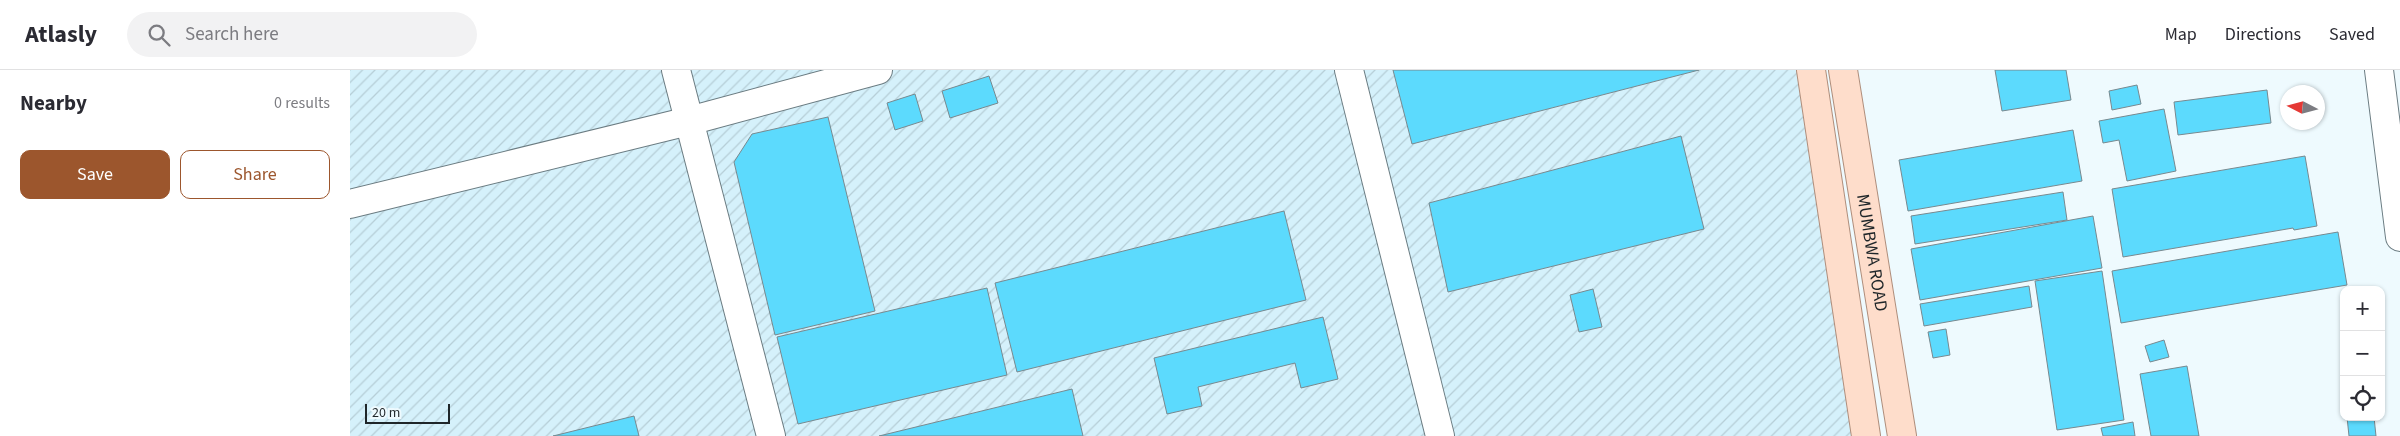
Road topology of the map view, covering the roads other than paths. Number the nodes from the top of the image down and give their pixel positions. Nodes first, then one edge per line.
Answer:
1 (676, 70) edge
2 (878, 70) edge
3 (1349, 70) edge
4 (1811, 70) edge
5 (1843, 70) edge
6 (2379, 70) edge
7 (689, 122) junction
8 (350, 204) edge
9 (2400, 237) edge
10 (772, 436) edge
11 (1440, 436) edge
12 (1866, 436) edge
13 (1902, 436) edge

1 - 7 street
2 - 7 street
3 - 11 street
4 - 12 main road, MUMBWA ROAD
5 - 13 main road, MUMBWA ROAD
6 - 9 street
7 - 8 street
7 - 10 street

